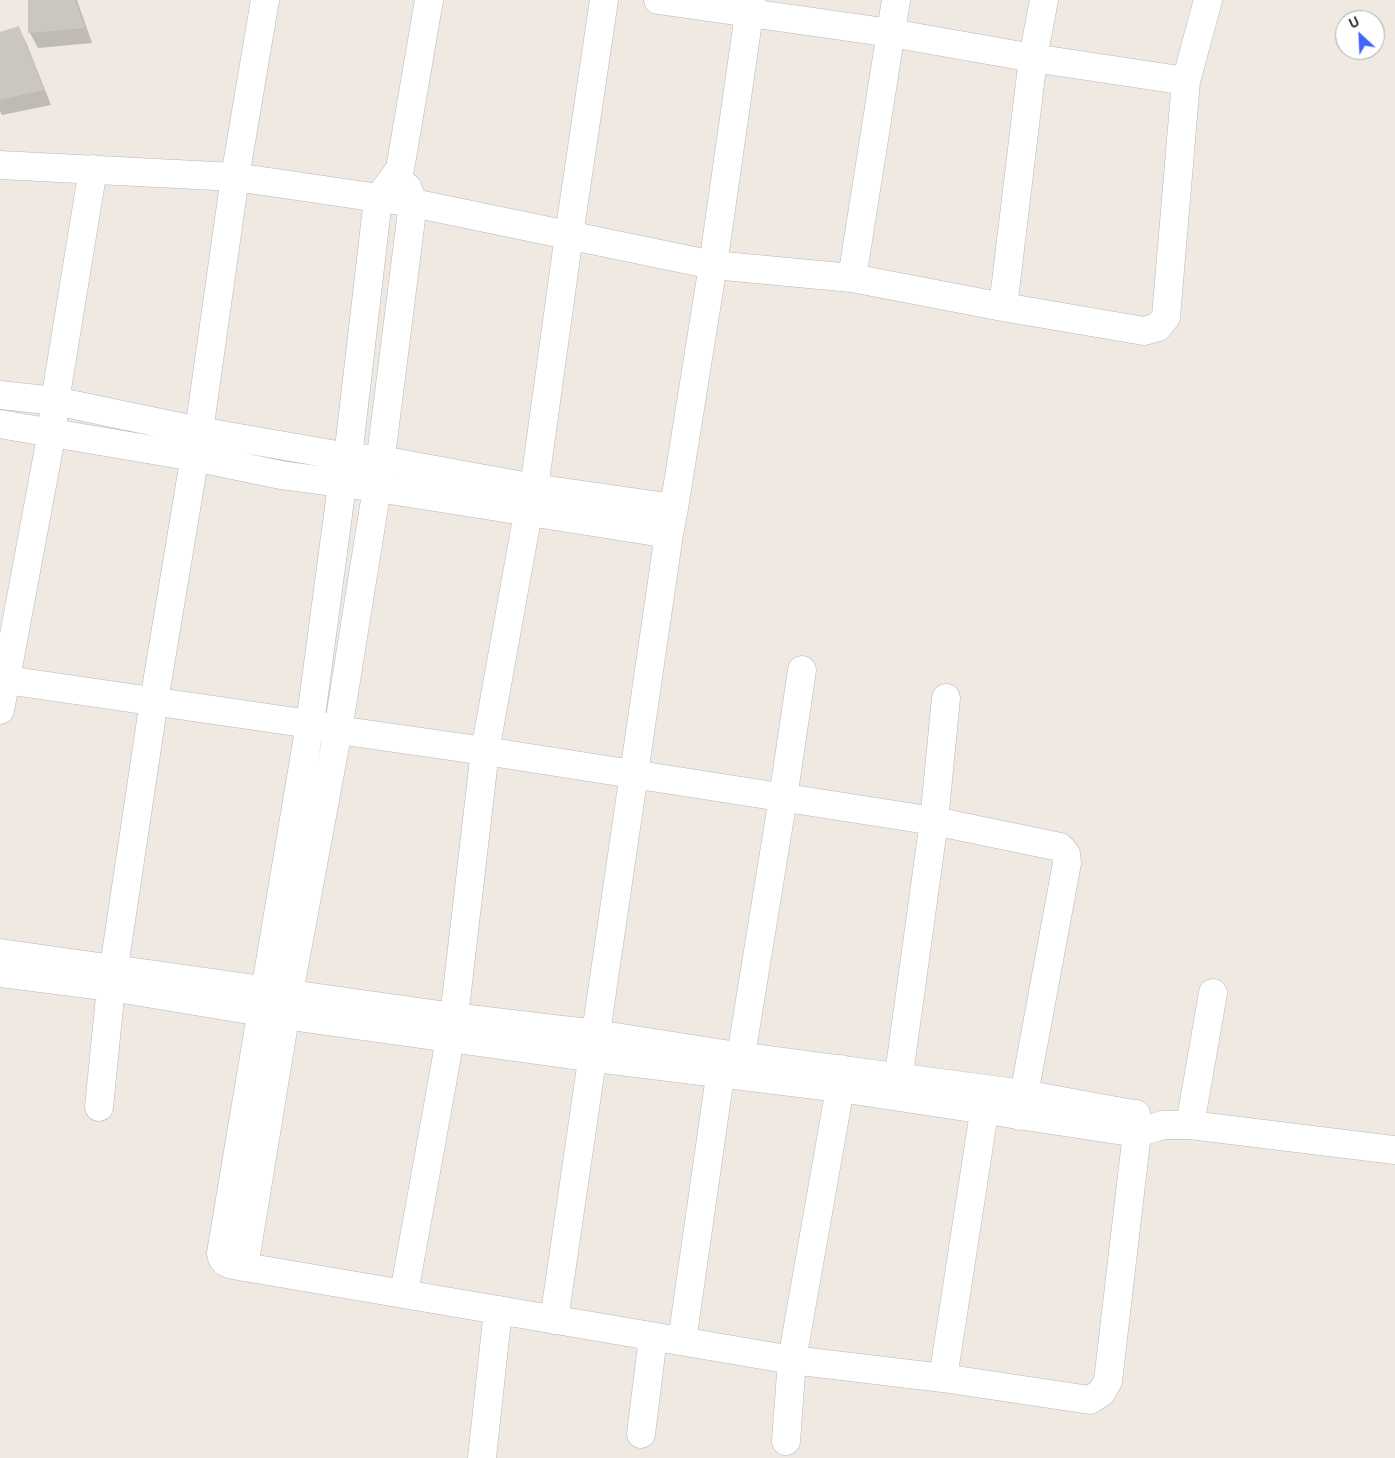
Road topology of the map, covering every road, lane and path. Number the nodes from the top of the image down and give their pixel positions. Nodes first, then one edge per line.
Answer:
1 (265, 0) edge
2 (429, 0) edge
3 (604, 0) edge
4 (658, 0) edge
5 (896, 0) edge
6 (1044, 0) edge
7 (1208, 0) edge
8 (750, 6) edge
9 (892, 33) junction
10 (1033, 58) junction
11 (1186, 82) junction
12 (0, 165) edge
13 (93, 169) junction
14 (400, 169) junction
15 (235, 177) junction
16 (378, 198) junction
17 (413, 203) junction
18 (569, 235) junction
19 (713, 265) junction
20 (852, 278) junction
21 (1003, 307) junction
22 (0, 395) edge
23 (56, 401) junction
24 (0, 424) edge
25 (52, 432) junction
26 (196, 444) junction
27 (348, 457) junction
28 (381, 460) junction
29 (342, 485) junction
30 (377, 488) junction
31 (531, 500) junction
32 (672, 521) junction
33 (802, 670) dead end
34 (3, 679) edge
35 (946, 698) dead end
36 (154, 701) junction
37 (0, 710) edge
38 (310, 724) junction
39 (338, 730) junction
40 (485, 751) junction
41 (634, 774) junction
42 (783, 798) junction
43 (934, 821) junction
44 (0, 953) edge
45 (0, 974) edge
46 (112, 978) junction
47 (1213, 993) dead end
48 (275, 1002) junction
49 (452, 1027) junction
50 (595, 1046) junction
51 (731, 1065) junction
52 (840, 1078) junction
53 (898, 1087) junction
54 (986, 1100) junction
55 (1021, 1105) junction
56 (99, 1107) dead end
57 (1136, 1124) junction
58 (1190, 1125) junction
59 (1395, 1150) edge
60 (404, 1293) junction
61 (498, 1310) junction
62 (554, 1320) junction
63 (653, 1337) junction
64 (682, 1341) junction
65 (792, 1360) junction
66 (943, 1378) junction
67 (641, 1434) dead end
68 (786, 1441) dead end
69 (482, 1458) edge

1 - 15 street
2 - 14 street
3 - 18 street
4 - 8 street
5 - 9 street
6 - 10 street
7 - 11 street
8 - 9 street
8 - 19 street
9 - 10 street
9 - 20 street
10 - 11 street
10 - 21 street
11 - 21 street
12 - 13 street
13 - 15 street
13 - 23 street
14 - 16 street
14 - 17 street
15 - 16 street
15 - 26 street
16 - 17 street
16 - 27 street
17 - 18 street
17 - 28 street
18 - 19 street
18 - 31 street
19 - 20 street
19 - 32 street
20 - 21 street
22 - 23 street
23 - 25 street
23 - 26 street
24 - 25 street
25 - 26 street
25 - 34 street
26 - 27 street
26 - 29 street
26 - 36 street
27 - 28 street
27 - 29 street
28 - 30 street
28 - 31 street
29 - 30 street
29 - 38 street
30 - 31 street
30 - 39 street
31 - 32 street
31 - 40 street
32 - 41 street
33 - 42 street
34 - 36 street
34 - 37 street
35 - 43 street
36 - 38 street
36 - 46 street
38 - 39 street
38 - 48 street
39 - 40 street
39 - 48 street
40 - 41 street
40 - 49 street
41 - 42 street
41 - 50 street
42 - 43 street
42 - 51 street
43 - 53 street
43 - 55 street
44 - 46 street
45 - 46 street
46 - 48 street
46 - 56 street
47 - 58 street
48 - 49 street
48 - 60 street
49 - 50 street
49 - 60 street
50 - 51 street
50 - 62 street
51 - 52 street
51 - 64 street
52 - 53 street
52 - 65 street
53 - 54 street
54 - 55 street
54 - 66 street
55 - 57 street
57 - 58 street
57 - 66 street
58 - 59 street
60 - 61 street
61 - 62 street
61 - 69 street
62 - 63 street
63 - 64 street
63 - 67 street
64 - 65 street
65 - 66 street
65 - 68 street

